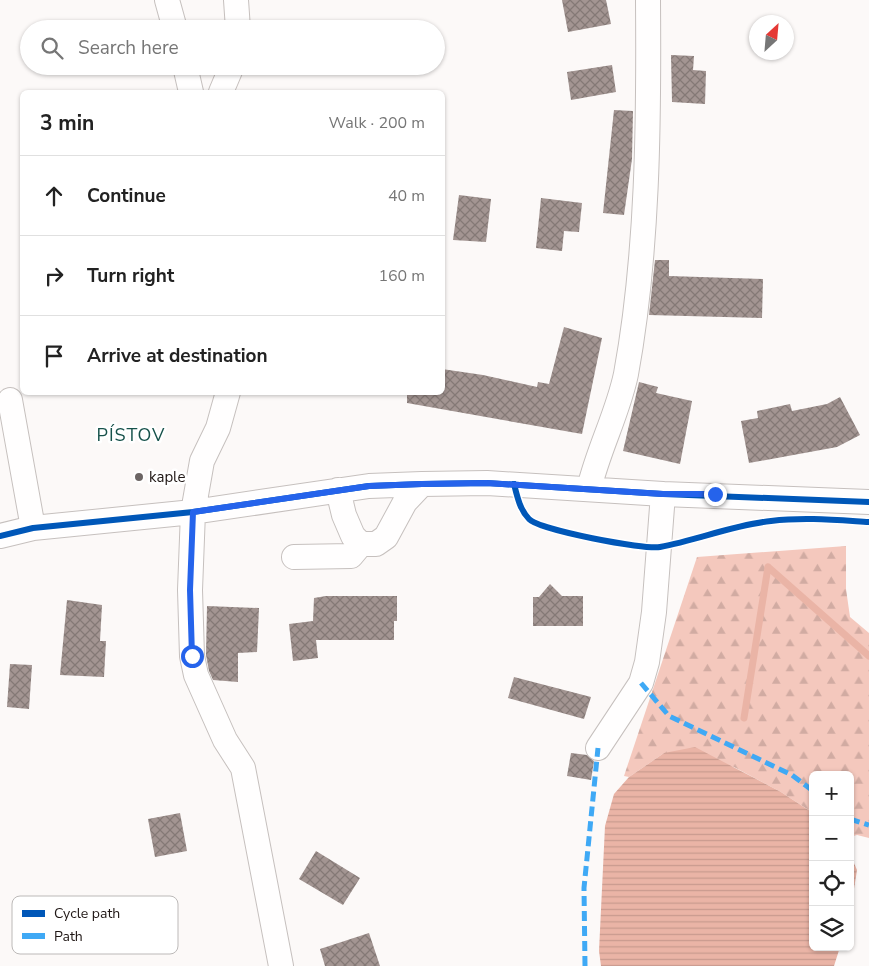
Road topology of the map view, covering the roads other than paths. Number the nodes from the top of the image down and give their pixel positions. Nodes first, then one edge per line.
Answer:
1 (167, 0) edge
2 (236, 0) edge
3 (648, 0) edge
4 (173, 20) edge
5 (237, 20) edge
6 (186, 75) edge
7 (228, 75) edge
8 (190, 90) edge
9 (222, 90) edge
10 (227, 395) edge
11 (10, 400) dead end
12 (422, 484) junction
13 (589, 489) junction
14 (338, 490) junction
15 (663, 494) junction
16 (869, 502) edge
17 (193, 512) junction
18 (33, 528) junction
19 (0, 536) edge
20 (361, 544) junction
21 (294, 557) dead end
22 (598, 748) dead end
23 (281, 966) edge

1 - 4 street
2 - 5 street
3 - 13 street
6 - 8 street
7 - 9 street
10 - 17 street
11 - 18 street
12 - 13 street
12 - 14 street
12 - 20 street
13 - 15 street
14 - 17 street
14 - 20 street
15 - 16 street
15 - 22 street
17 - 18 street
17 - 23 street
18 - 19 street
20 - 21 street

